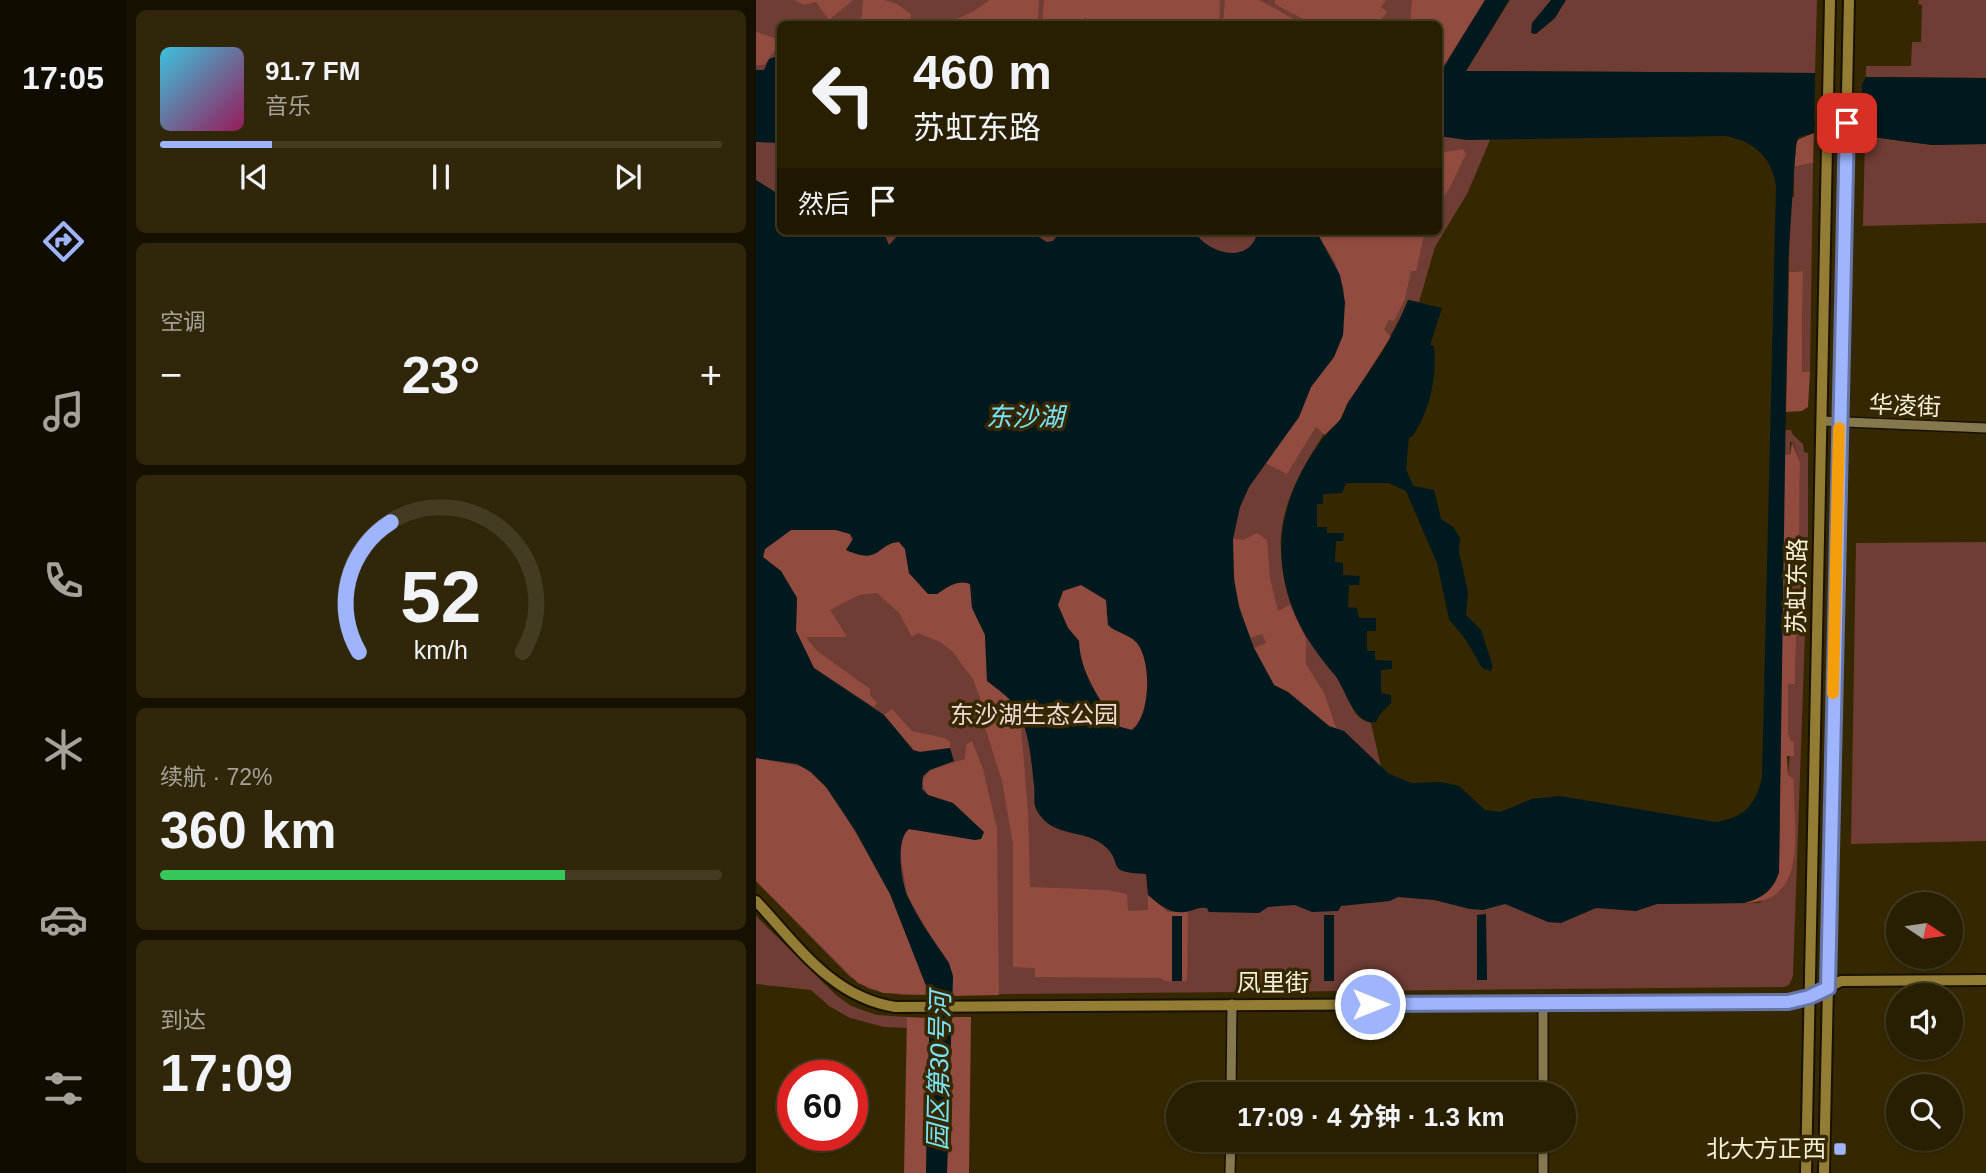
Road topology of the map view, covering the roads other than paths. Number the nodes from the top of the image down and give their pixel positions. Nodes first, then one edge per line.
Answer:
1 (1830, 0) edge
2 (1849, 0) edge
3 (1822, 421) junction
4 (1839, 422) junction
5 (1986, 428) edge
6 (756, 901) edge
7 (1986, 980) edge
8 (1828, 988) junction
9 (1809, 997) junction
10 (1232, 1004) junction
11 (1543, 1004) junction
12 (1231, 1082) edge
13 (1543, 1082) edge
14 (1231, 1152) edge
15 (1543, 1152) edge
16 (1230, 1173) edge
17 (1543, 1173) edge
18 (1806, 1173) edge
19 (1824, 1173) edge

1 - 3 main road, 苏虹东路
2 - 4 main road, 苏虹东路
3 - 4 street, 华凌街
3 - 9 main road, 苏虹东路
4 - 5 street, 华凌街
4 - 8 main road, 苏虹东路
6 - 10 main road, 凤里街
7 - 8 main road, 凤里街
8 - 9 main road, 凤里街
8 - 19 main road, 苏虹东路
9 - 11 main road, 凤里街
9 - 18 main road, 苏虹东路
10 - 11 main road, 凤里街
10 - 12 street
11 - 13 street
14 - 16 street
15 - 17 street

